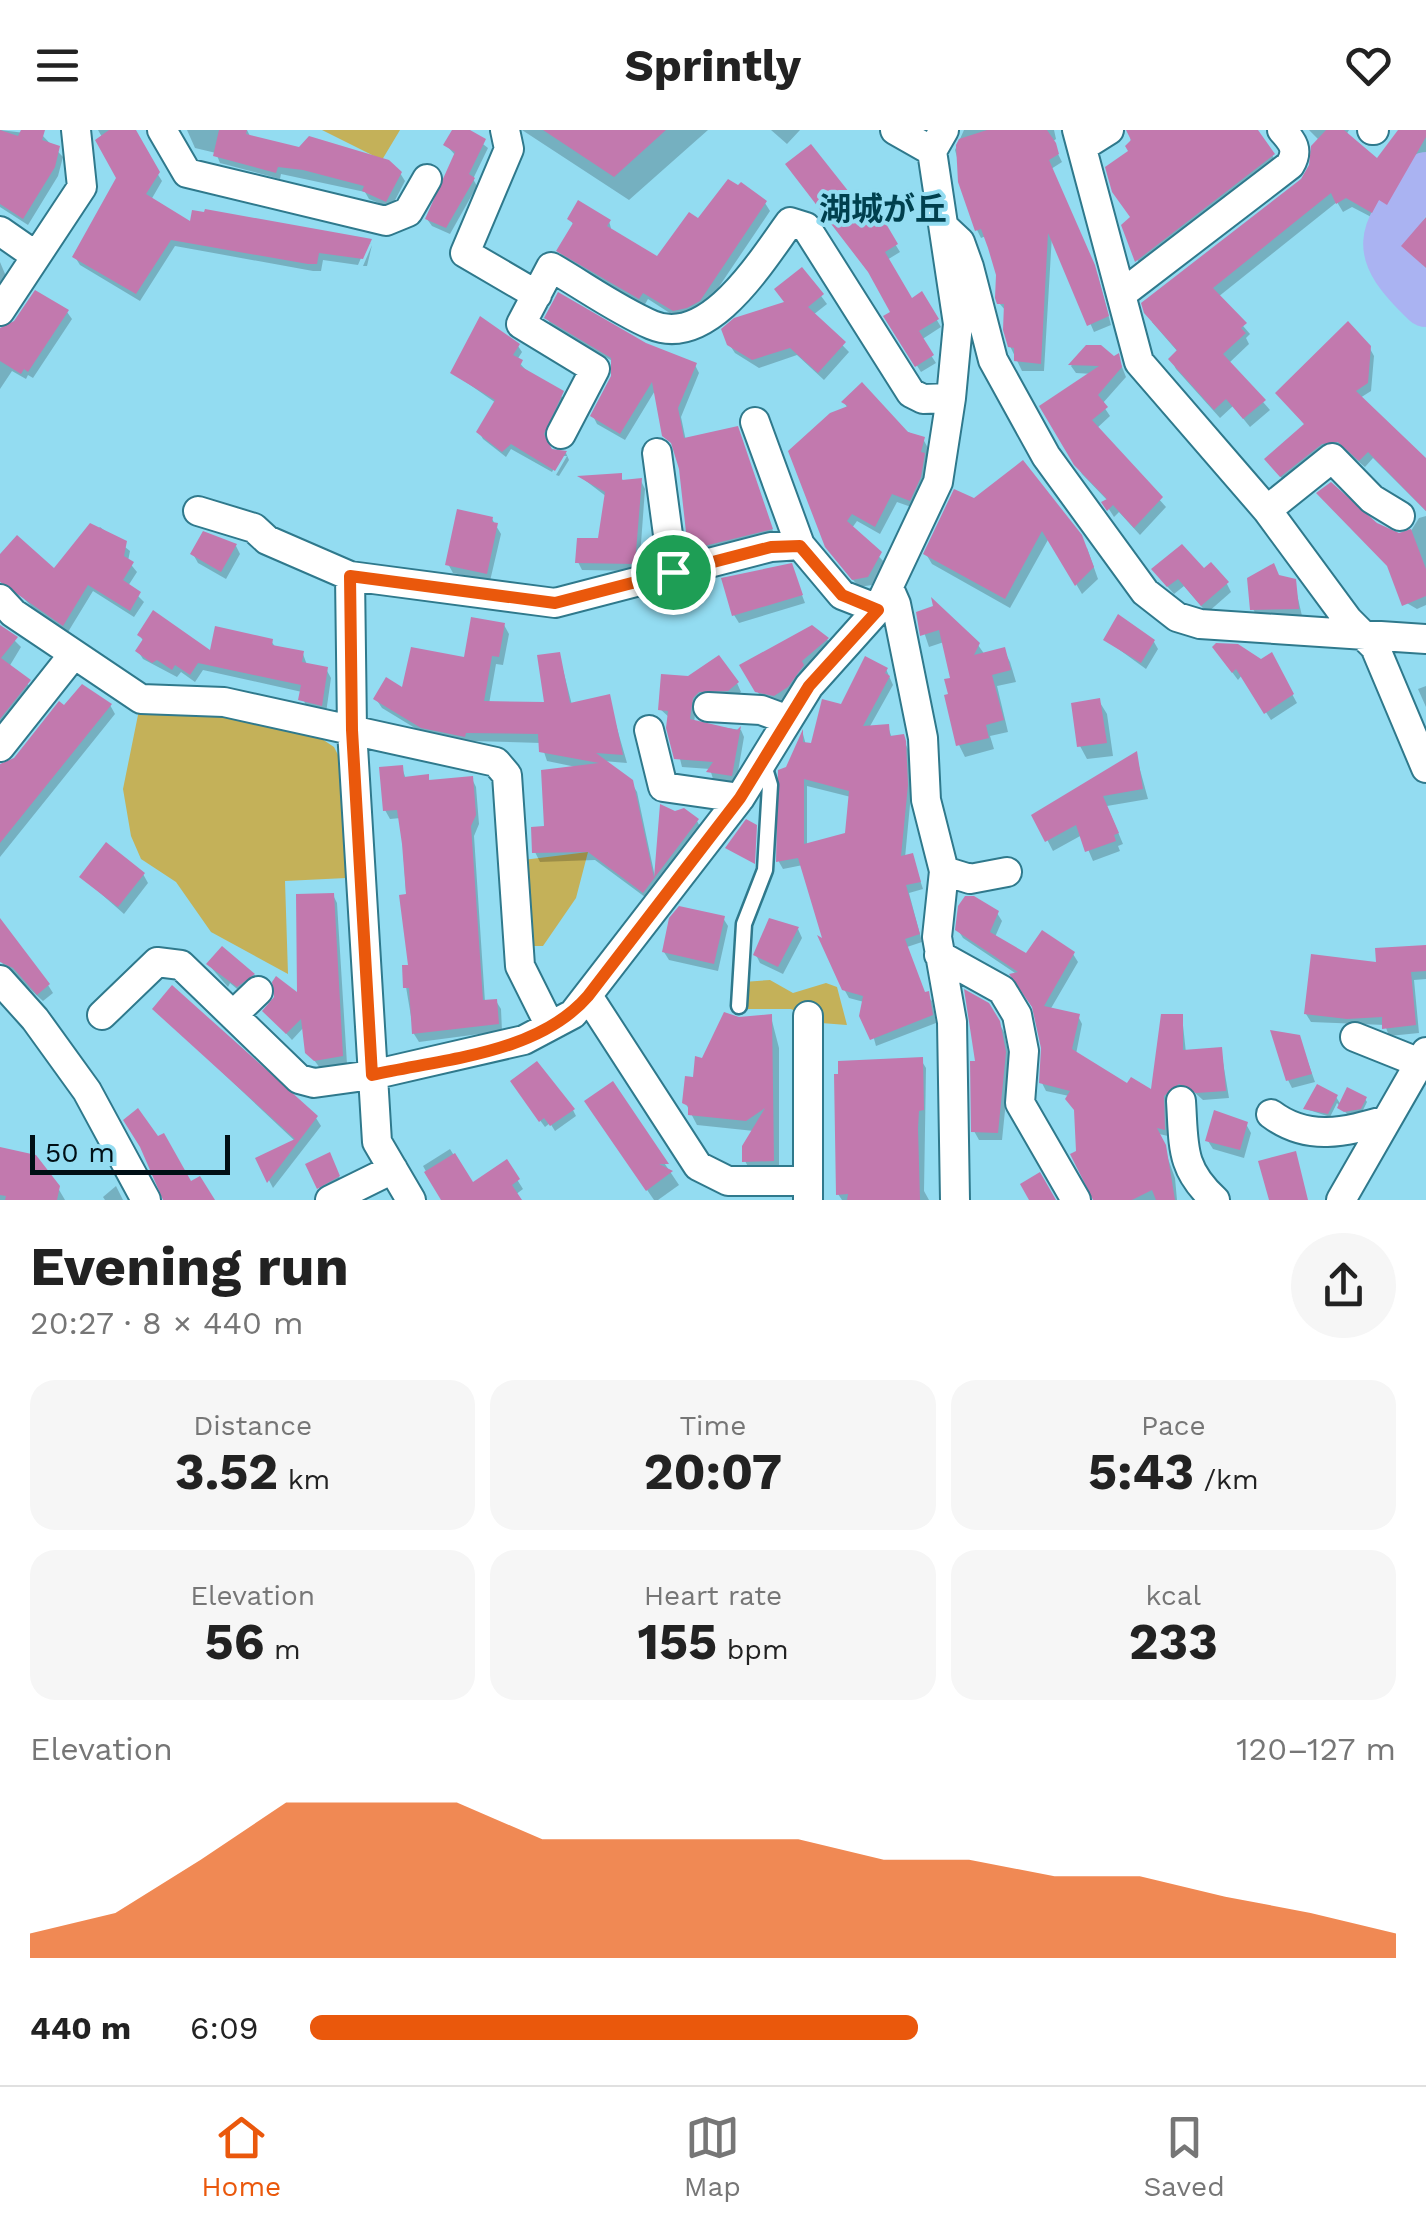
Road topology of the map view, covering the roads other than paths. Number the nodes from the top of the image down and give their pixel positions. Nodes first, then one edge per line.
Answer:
1 (76, 130) edge
2 (162, 130) edge
3 (505, 130) edge
4 (895, 130) edge
5 (1108, 130) edge
6 (1282, 130) edge
7 (1080, 139) edge
8 (938, 141) edge
9 (427, 179) dead end
10 (942, 226) junction
11 (0, 231) edge
12 (36, 256) junction
13 (1124, 293) junction
14 (537, 295) junction
15 (0, 311) edge
16 (951, 398) junction
17 (756, 422) dead end
18 (561, 434) dead end
19 (657, 454) dead end
20 (1267, 510) junction
21 (198, 511) dead end
22 (1400, 516) dead end
23 (800, 546) junction
24 (673, 572) junction
25 (350, 576) junction
26 (0, 598) edge
27 (883, 599) junction
28 (1360, 632) junction
29 (1426, 639) edge
30 (73, 655) junction
31 (708, 707) dead end
32 (788, 720) junction
33 (352, 730) junction
34 (649, 730) dead end
35 (0, 747) edge
36 (763, 761) junction
37 (1426, 768) edge
38 (740, 798) junction
39 (944, 871) junction
40 (1007, 872) dead end
41 (939, 955) junction
42 (0, 980) edge
43 (258, 991) dead end
44 (588, 996) junction
45 (739, 1006) dead end
46 (102, 1015) dead end
47 (232, 1015) junction
48 (550, 1026) junction
49 (802, 1034) dead end
50 (1355, 1037) dead end
51 (1423, 1058) edge
52 (372, 1075) junction
53 (1180, 1101) dead end
54 (1271, 1114) dead end
55 (1387, 1120) junction
56 (392, 1169) junction
57 (808, 1191) edge
58 (146, 1200) edge
59 (330, 1200) edge
60 (411, 1200) edge
61 (954, 1200) edge
62 (1076, 1200) edge
63 (1215, 1200) edge
64 (1341, 1200) edge

1 - 12 street
2 - 9 street
3 - 14 street
4 - 8 street
5 - 7 street
6 - 13 street
7 - 13 street
8 - 10 street
10 - 16 street
10 - 28 street
11 - 12 street
12 - 15 street
13 - 20 street
14 - 16 street
14 - 18 street
16 - 27 street
17 - 23 street
19 - 24 street
20 - 22 street
20 - 28 street
21 - 25 street
23 - 24 street
23 - 27 street
24 - 25 street
25 - 33 street
26 - 30 street
27 - 32 street
27 - 39 street
28 - 29 street
28 - 37 street
30 - 33 street
30 - 35 street
31 - 32 street
32 - 36 street
33 - 48 street
33 - 52 street
34 - 38 street
36 - 38 street
36 - 45 lane
38 - 44 street
39 - 40 street
39 - 41 street
41 - 61 street
41 - 62 street
42 - 58 street
43 - 47 street
44 - 48 street
44 - 57 street
46 - 47 street
47 - 52 street
48 - 52 street
49 - 57 street
50 - 51 street
51 - 55 street
52 - 56 street
53 - 63 street
54 - 55 street
55 - 64 street
56 - 59 street
56 - 60 street

